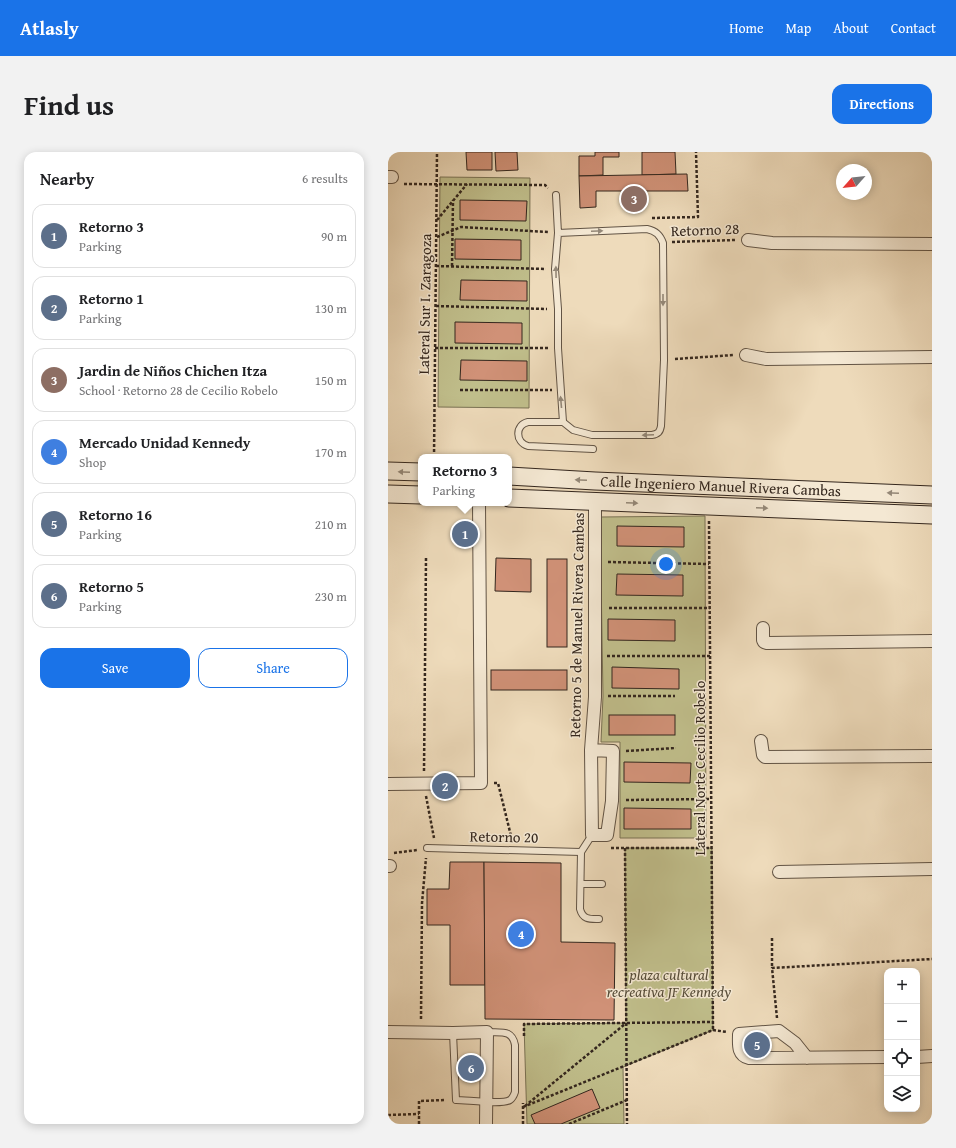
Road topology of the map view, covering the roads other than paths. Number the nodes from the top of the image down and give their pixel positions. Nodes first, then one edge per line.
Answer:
1 (556, 195) road end
2 (558, 232) junction
3 (748, 240) road end
4 (932, 244) edge
5 (746, 355) road end
6 (932, 357) edge
7 (563, 422) junction
8 (593, 449) dead end
9 (388, 471) edge
10 (418, 472) edge
11 (512, 476) edge
12 (710, 485) junction
13 (388, 494) edge
14 (418, 495) edge
15 (932, 495) edge
16 (512, 498) edge
17 (595, 501) junction
18 (479, 506) edge
19 (709, 506) junction
20 (932, 515) edge
21 (762, 628) dead end
22 (932, 640) edge
23 (761, 740) dead end
24 (591, 750) junction
25 (932, 756) edge
26 (388, 784) edge
27 (592, 835) junction
28 (426, 848) road end
29 (582, 852) junction
30 (932, 869) edge
31 (779, 872) dead end
32 (581, 884) junction
33 (602, 884) dead end
34 (599, 919) dead end
35 (388, 1032) edge
36 (487, 1032) junction
37 (453, 1033) junction
38 (932, 1056) edge
39 (884, 1057) edge
40 (920, 1057) edge
41 (807, 1058) junction
42 (486, 1102) junction
43 (486, 1124) edge

1 - 2 lane
7 -> 2 lane
2 -> 7 lane
3 - 4 street
5 - 6 street
7 - 8 lane
10 -> 9 street
12 -> 11 street, Calle Ingeniero Manuel Rivera Cambas
15 -> 12 street, Calle Ingeniero Manuel Rivera Cambas
12 - 19 street
13 - 14 street
16 - 17 street, Calle Ingeniero Manuel Rivera Cambas
17 -> 19 street, Calle Ingeniero Manuel Rivera Cambas
17 - 24 street, Retorno 5 de Manuel Rivera Cambas
18 - 26 street
19 -> 20 street, Calle Ingeniero Manuel Rivera Cambas
21 - 22 street
23 - 25 street
24 - 27 street, Retorno 5 de Manuel Rivera Cambas
24 - 27 street, Retorno 5 de Manuel Rivera Cambas
27 - 29 lane
28 - 29 lane, Retorno 20
29 - 32 lane
30 - 31 street
32 - 33 lane
32 - 34 lane
35 - 37 street
36 - 37 street
36 - 42 street
36 - 42 lane
37 - 42 lane
38 - 40 street
39 - 41 street
41 - 41 street
42 - 43 street

